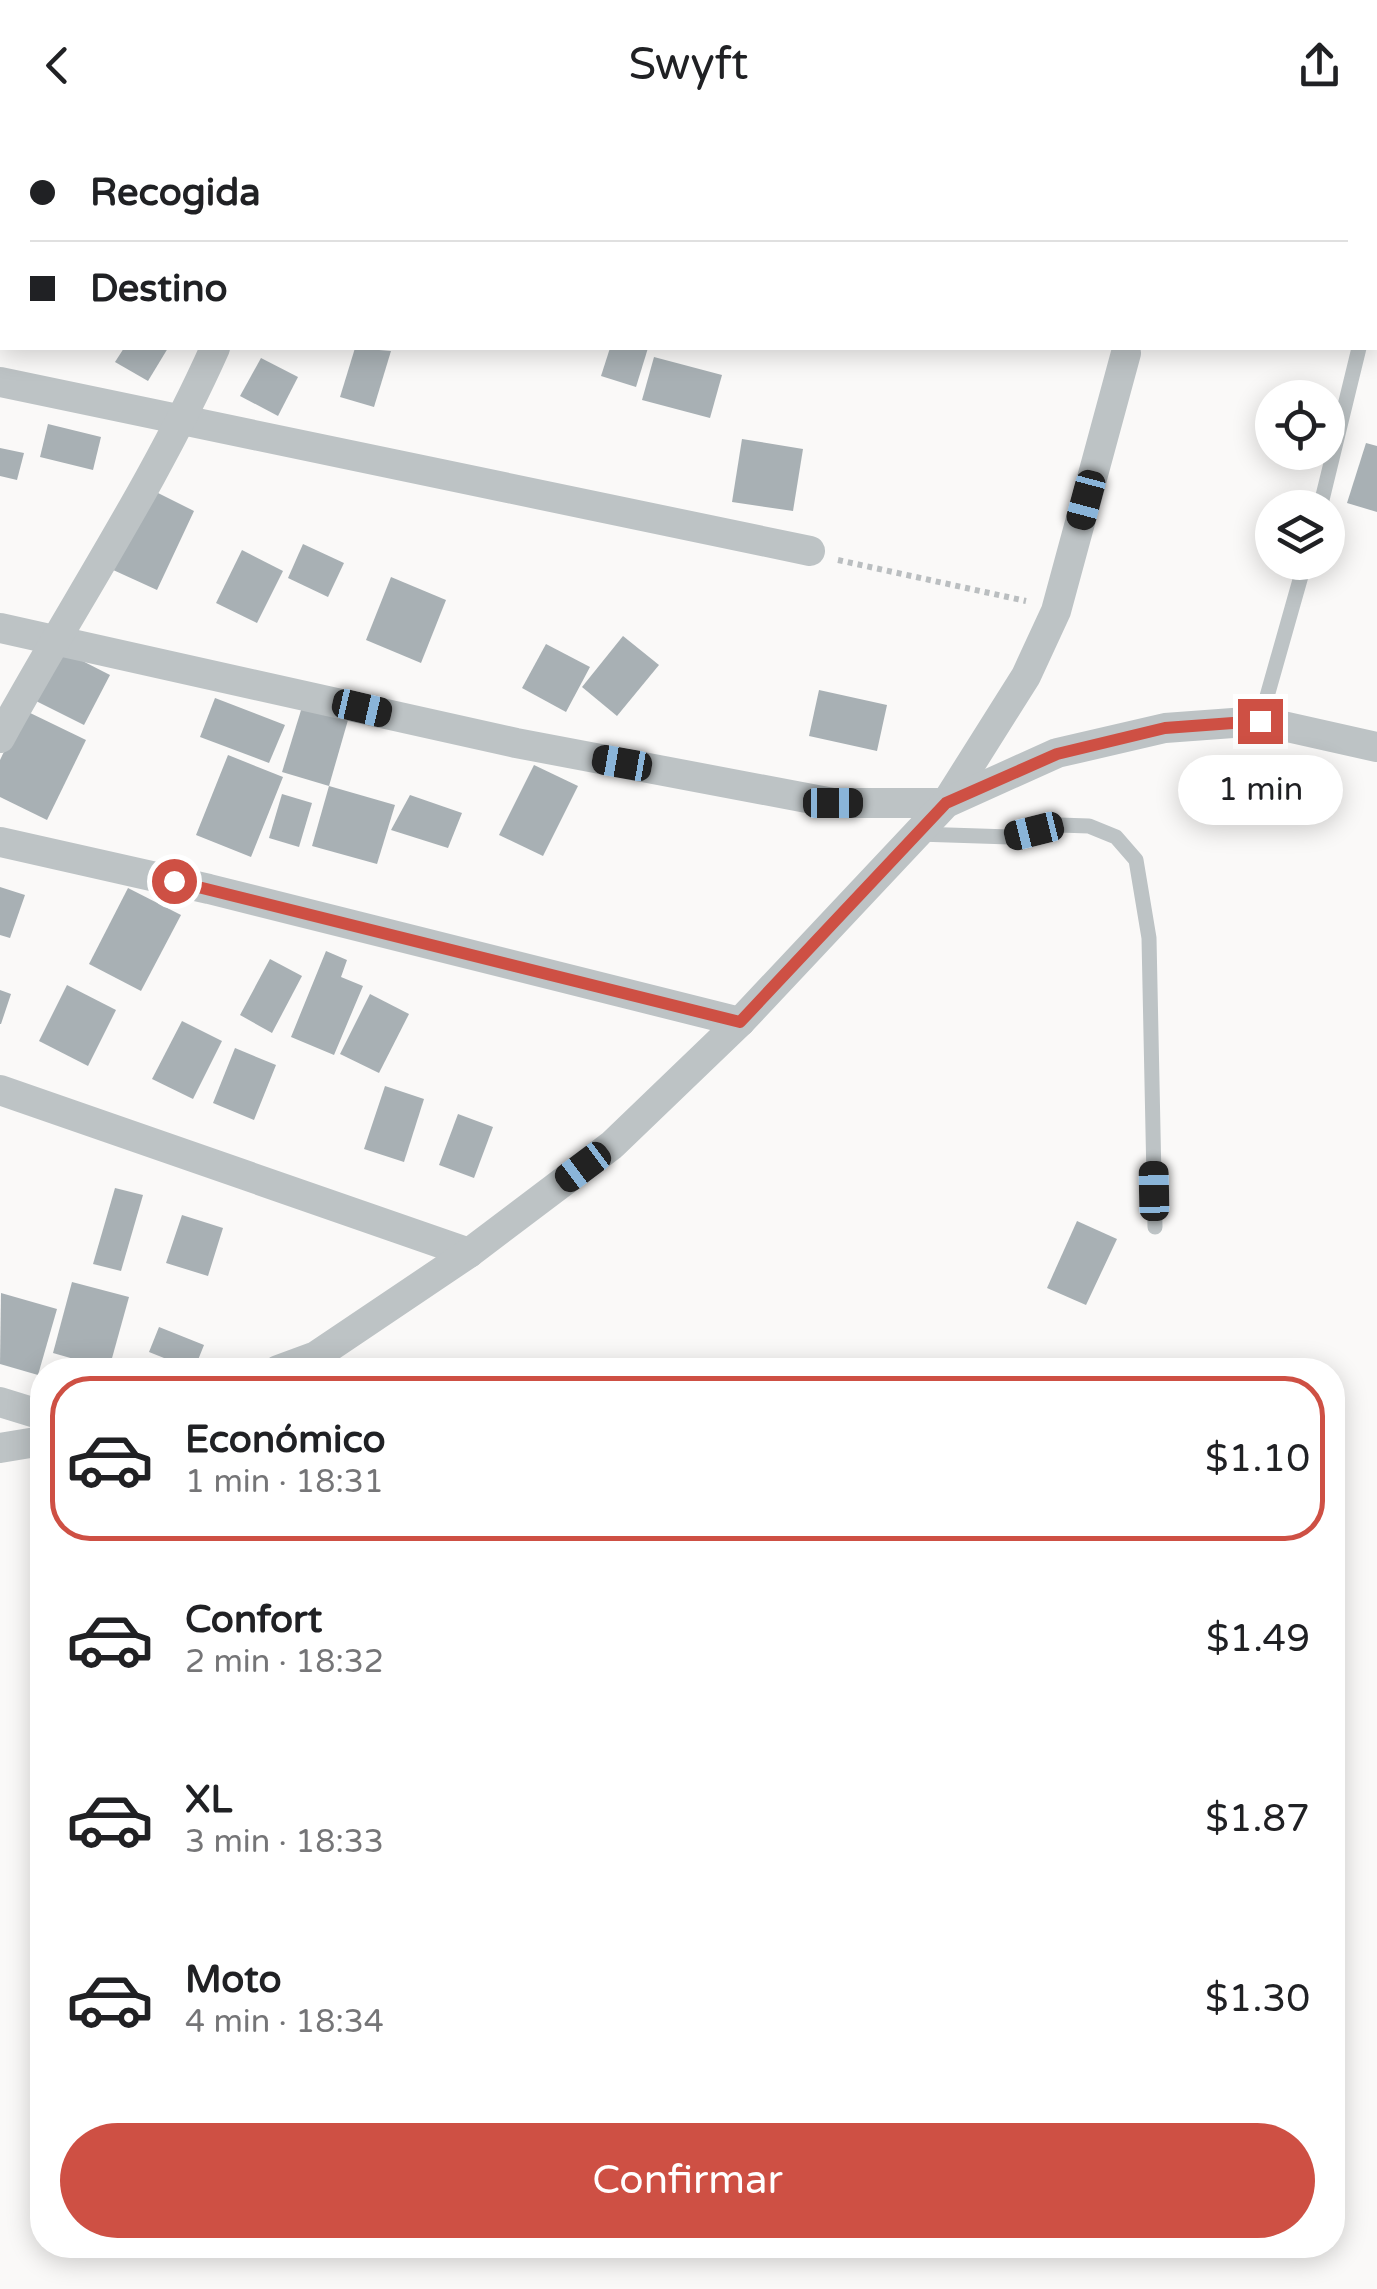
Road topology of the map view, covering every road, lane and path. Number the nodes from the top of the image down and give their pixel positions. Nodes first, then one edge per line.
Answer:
1 (213, 350) edge
2 (1359, 350) edge
3 (1126, 353) dead end
4 (0, 382) edge
5 (184, 418) junction
6 (1324, 490) edge
7 (810, 551) joint
8 (1300, 580) edge
9 (1056, 611) junction
10 (0, 628) edge
11 (54, 639) junction
12 (1260, 721) junction
13 (0, 738) edge
14 (1377, 746) edge
15 (946, 803) junction
16 (917, 834) junction
17 (0, 842) edge
18 (740, 1022) junction
19 (0, 1090) edge
20 (1156, 1228) dead end
21 (469, 1253) junction
22 (311, 1358) edge
23 (0, 1402) edge
24 (30, 1411) edge
25 (30, 1444) edge
26 (0, 1448) edge

1 - 5 street
2 - 6 lane
3 - 9 street
4 - 5 street
5 - 7 street
5 - 11 street
7 - 9 path
8 - 12 lane
9 - 15 street
10 - 11 street
11 - 13 street
11 - 15 street
12 - 14 street
12 - 15 street
15 - 16 street
16 - 18 street
16 - 20 lane
17 - 18 street
18 - 21 street
19 - 21 street
21 - 22 street
23 - 24 street
25 - 26 street

